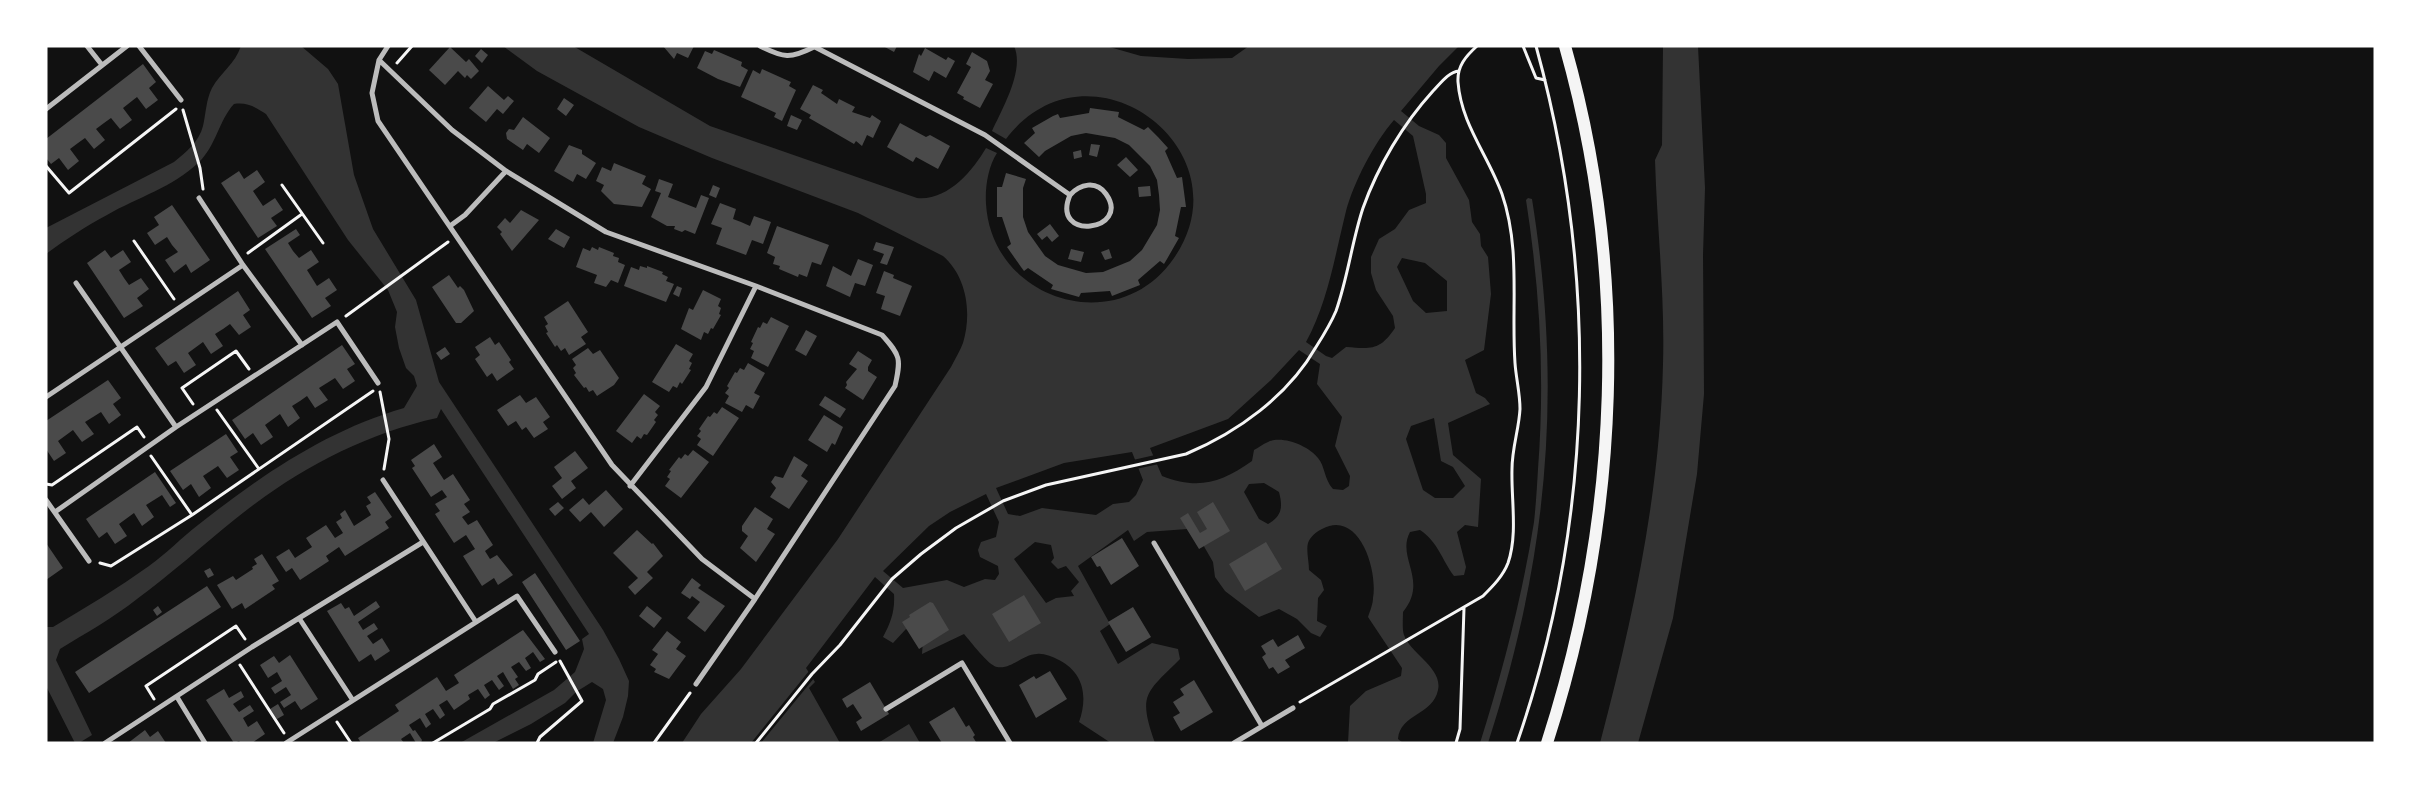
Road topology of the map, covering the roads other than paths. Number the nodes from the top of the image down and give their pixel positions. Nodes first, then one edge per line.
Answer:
1 (87, 46) edge
2 (127, 46) edge
3 (139, 46) edge
4 (388, 46) edge
5 (760, 46) edge
6 (1566, 46) edge
7 (813, 47) edge
8 (379, 60) junction
9 (102, 65) junction
10 (180, 100) dead end
11 (46, 109) edge
12 (506, 171) junction
13 (1070, 195) junction
14 (199, 198) road end
15 (450, 226) junction
16 (243, 266) junction
17 (76, 283) dead end
18 (756, 286) junction
19 (302, 346) junction
20 (120, 348) junction
21 (378, 382) dead end
22 (46, 397) edge
23 (176, 427) junction
24 (383, 480) road end
25 (630, 486) junction
26 (46, 500) edge
27 (55, 512) junction
28 (422, 542) junction
29 (1154, 543) dead end
30 (89, 561) road end
31 (755, 599) junction
32 (299, 618) junction
33 (476, 622) junction
34 (555, 652) dead end
35 (696, 684) road end
36 (177, 697) junction
37 (352, 699) junction
38 (1293, 708) road end
39 (886, 709) dead end
40 (1262, 726) junction
41 (288, 742) edge
42 (105, 743) edge
43 (205, 743) edge
44 (1010, 743) edge
45 (1234, 743) edge
46 (1547, 743) edge

1 - 9 street
2 - 9 street
3 - 10 street
4 - 8 street
5 - 7 street
6 - 46 main road
7 - 13 street
8 - 12 street
8 - 15 street
9 - 11 street
12 - 15 street
12 - 18 street
13 - 13 street
14 - 16 street
15 - 25 street
16 - 19 street
16 - 20 street
17 - 20 street
18 - 25 street
18 - 31 street
19 - 21 street
19 - 23 street
20 - 22 street
20 - 23 street
23 - 27 street
24 - 28 street
25 - 31 street
26 - 27 street
27 - 30 street
28 - 32 street
28 - 33 street
29 - 40 street
31 - 35 street
32 - 36 street
32 - 37 street
33 - 34 street
33 - 37 street
36 - 42 street
36 - 43 street
37 - 41 street
38 - 40 street
39 - 44 street
40 - 45 street

